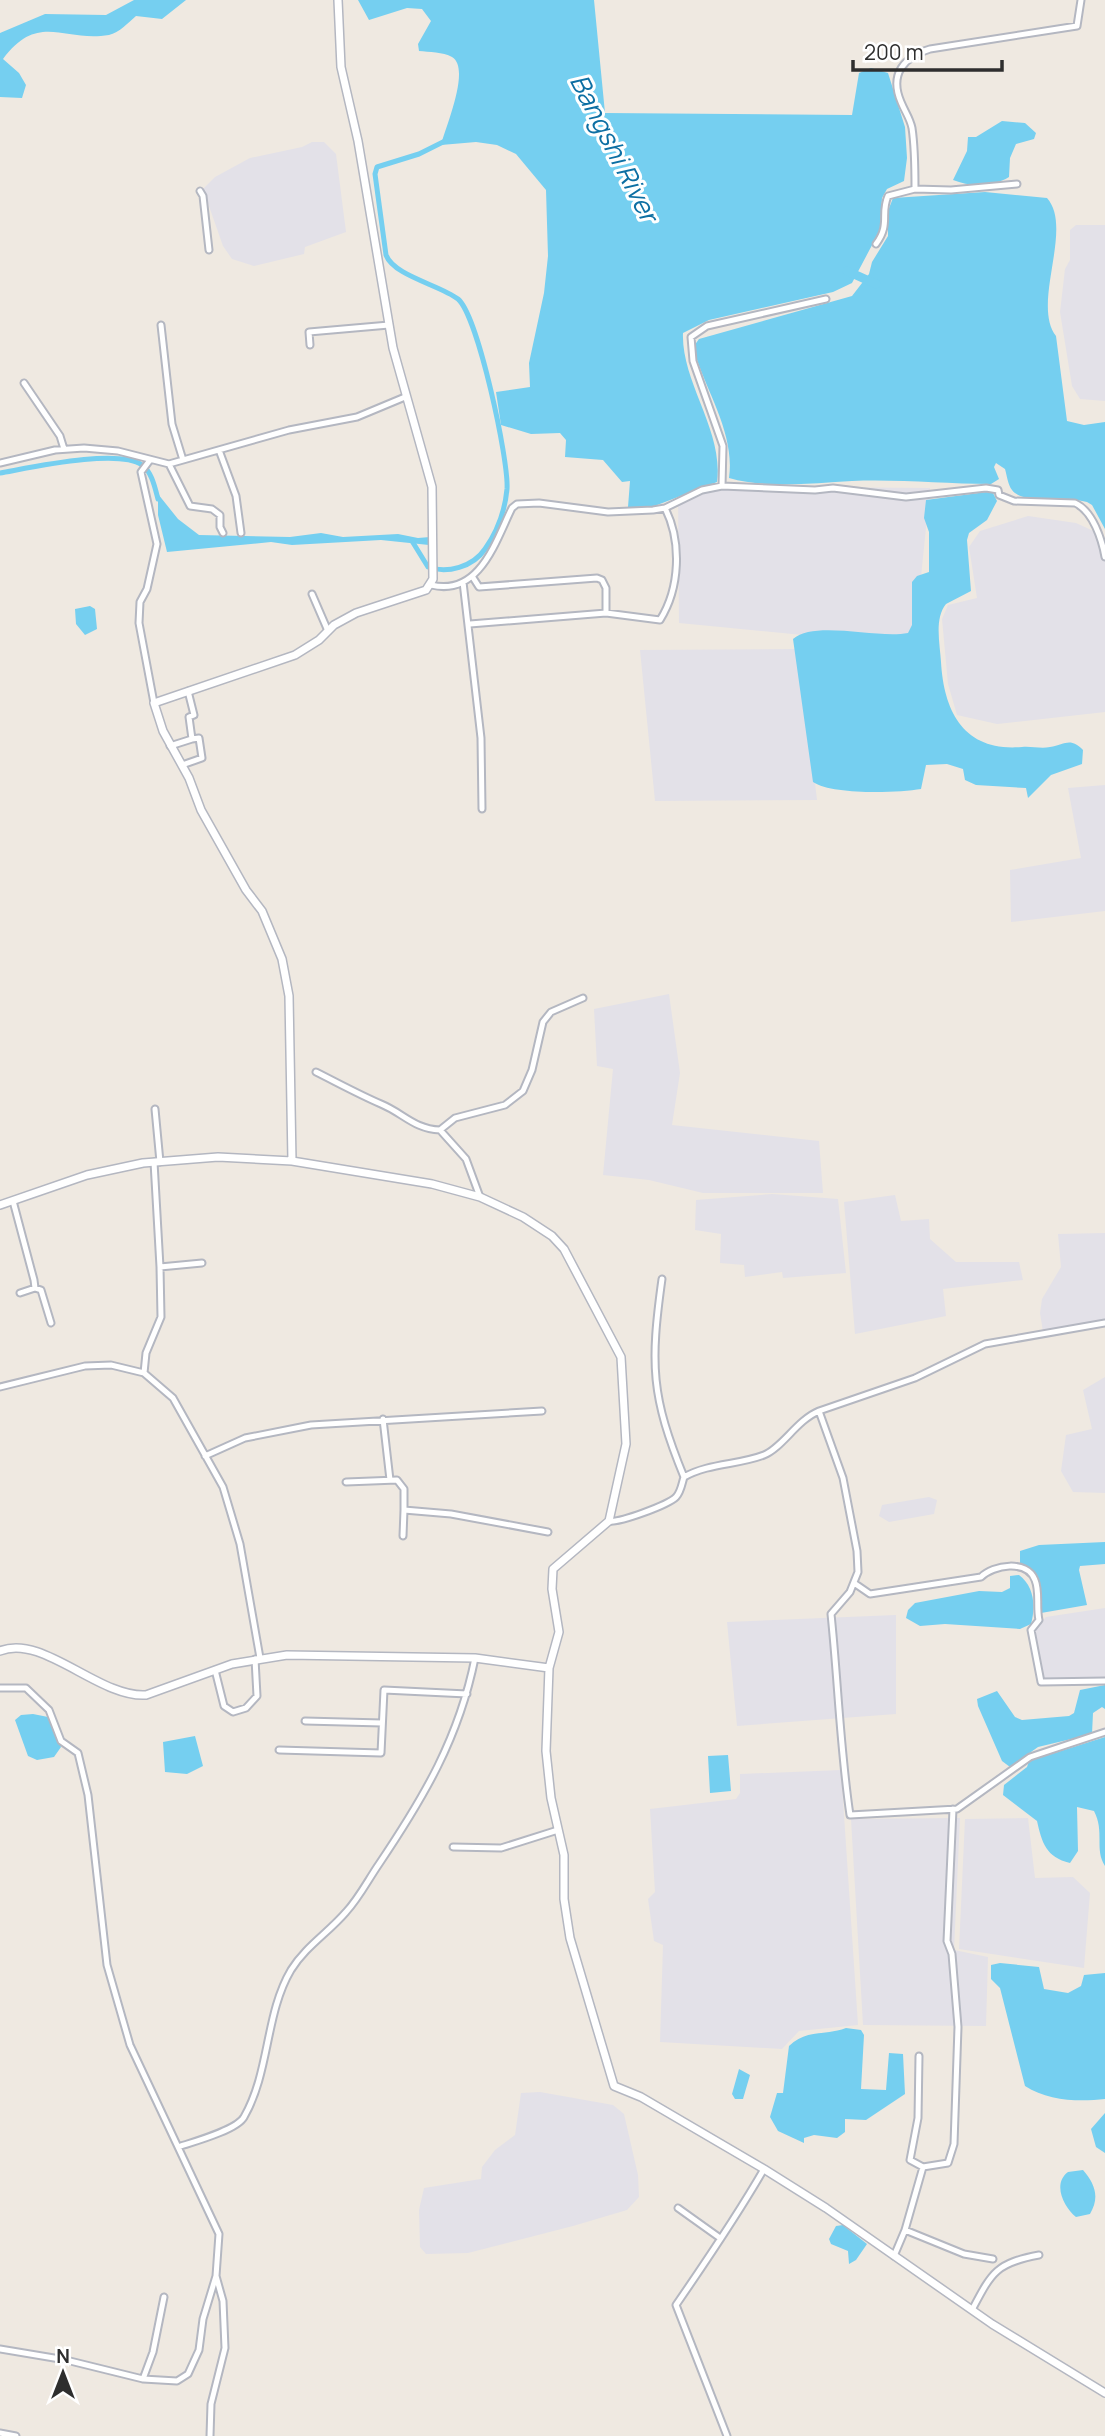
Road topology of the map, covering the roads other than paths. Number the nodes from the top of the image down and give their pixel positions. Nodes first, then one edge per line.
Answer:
1 (338, 0) edge
2 (1081, 0) edge
3 (1017, 184) dead end
4 (915, 189) junction
5 (200, 191) dead end
6 (876, 244) dead end
7 (209, 250) dead end
8 (826, 299) dead end
9 (161, 325) dead end
10 (388, 325) junction
11 (310, 345) dead end
12 (24, 383) dead end
13 (405, 397) junction
14 (64, 449) junction
15 (219, 450) junction
16 (183, 460) junction
17 (149, 461) junction
18 (0, 463) edge
19 (169, 464) junction
20 (722, 486) junction
21 (665, 508) junction
22 (223, 533) dead end
23 (242, 533) dead end
24 (1105, 557) edge
25 (472, 576) junction
26 (432, 582) junction
27 (463, 582) junction
28 (312, 594) dead end
29 (606, 613) junction
30 (470, 624) junction
31 (328, 631) junction
32 (188, 691) junction
33 (154, 703) junction
34 (192, 739) junction
35 (170, 746) junction
36 (182, 765) junction
37 (482, 809) dead end
38 (583, 998) dead end
39 (316, 1072) dead end
40 (155, 1109) dead end
41 (440, 1130) junction
42 (292, 1161) junction
43 (157, 1162) junction
44 (480, 1197) junction
45 (13, 1201) junction
46 (0, 1205) edge
47 (202, 1263) dead end
48 (160, 1267) junction
49 (662, 1279) dead end
50 (35, 1289) junction
51 (20, 1293) dead end
52 (51, 1323) dead end
53 (1105, 1323) edge
54 (144, 1373) junction
55 (0, 1387) edge
56 (542, 1410) dead end
57 (819, 1411) junction
58 (383, 1419) junction
59 (205, 1455) junction
60 (684, 1477) junction
61 (390, 1480) junction
62 (346, 1482) dead end
63 (404, 1510) junction
64 (609, 1521) junction
65 (548, 1532) dead end
66 (403, 1536) dead end
67 (854, 1583) junction
68 (0, 1651) edge
69 (258, 1658) junction
70 (479, 1658) junction
71 (549, 1668) junction
72 (215, 1670) junction
73 (1105, 1681) edge
74 (0, 1688) edge
75 (467, 1694) junction
76 (305, 1721) dead end
77 (382, 1723) junction
78 (1105, 1732) edge
79 (279, 1750) dead end
80 (953, 1810) junction
81 (558, 1830) junction
82 (453, 1847) dead end
83 (919, 2056) dead end
84 (178, 2147) junction
85 (923, 2167) junction
86 (764, 2169) junction
87 (678, 2208) dead end
88 (905, 2230) junction
89 (720, 2238) junction
90 (1040, 2255) dead end
91 (894, 2256) junction
92 (993, 2259) dead end
93 (216, 2276) junction
94 (164, 2297) dead end
95 (972, 2310) junction
96 (0, 2349) edge
97 (143, 2379) junction
98 (1105, 2393) edge
99 (0, 2433) edge
100 (16, 2436) edge
101 (210, 2436) edge
102 (727, 2436) edge

1 - 10 main road
2 - 4 street
3 - 4 street
4 - 6 street
5 - 7 street
8 - 20 street
9 - 16 street
10 - 11 street
10 - 13 main road
12 - 14 street
13 - 15 street
13 - 26 main road
14 - 17 street
14 - 18 street
15 - 16 street
15 - 23 street
16 - 19 street
17 - 19 street
17 - 33 street
19 - 22 street
20 - 21 street
20 - 24 street
21 - 25 street
21 - 29 street
25 - 27 street
25 - 29 street
26 - 27 street
26 - 31 main road
27 - 30 street
28 - 31 street
29 - 30 street
30 - 37 street
31 - 32 main road
32 - 33 main road
32 - 34 street
33 - 35 main road
34 - 35 street
34 - 36 street
35 - 36 main road
36 - 42 main road
38 - 41 street
39 - 41 street
40 - 43 street
41 - 44 street
42 - 43 main road
42 - 44 main road
43 - 45 main road
43 - 48 street
44 - 64 main road
45 - 46 main road
45 - 50 street
47 - 48 street
48 - 54 street
49 - 60 street
50 - 51 street
50 - 52 street
53 - 57 street
54 - 55 street
54 - 59 street
56 - 58 street
57 - 60 street
57 - 67 street
58 - 59 street
58 - 61 street
59 - 69 street
60 - 64 street
61 - 62 street
61 - 63 street
63 - 65 street
63 - 66 street
64 - 71 main road
67 - 73 street
67 - 80 street
68 - 72 main road
69 - 70 main road
69 - 72 main road
69 - 72 street
70 - 71 main road
70 - 75 street
71 - 81 main road
74 - 84 street
75 - 77 street
75 - 84 street
76 - 77 street
77 - 79 street
78 - 80 street
80 - 85 street
81 - 82 street
81 - 86 main road
83 - 85 street
84 - 93 street
85 - 88 street
86 - 89 street
86 - 91 main road
87 - 89 street
88 - 91 street
88 - 92 street
89 - 102 street
90 - 95 street
91 - 95 main road
93 - 97 street
93 - 101 street
94 - 97 street
95 - 98 main road
96 - 97 street
99 - 100 street

